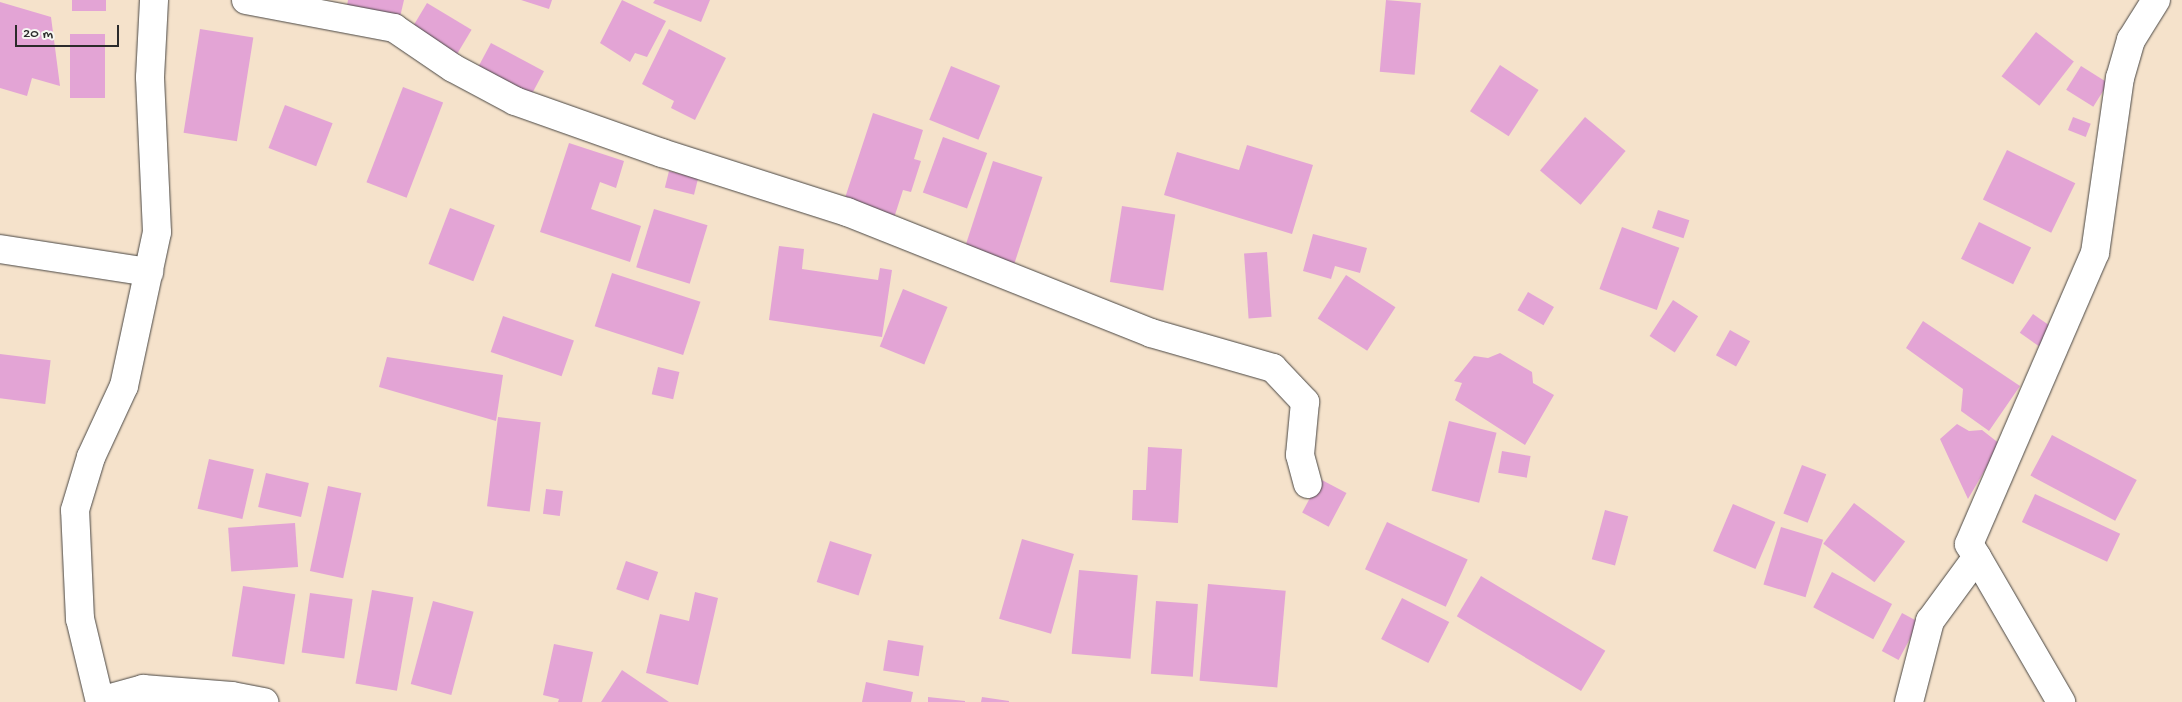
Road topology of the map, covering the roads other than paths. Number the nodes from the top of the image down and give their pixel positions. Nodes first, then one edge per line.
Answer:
1 (154, 0) edge
2 (246, 0) edge
3 (2156, 0) edge
4 (0, 249) edge
5 (149, 272) junction
6 (1308, 484) dead end
7 (1977, 557) junction
8 (100, 702) edge
9 (264, 702) edge
10 (1909, 702) edge
11 (2061, 702) edge

1 - 5 street
2 - 6 street
3 - 7 street
4 - 5 street
5 - 8 street
7 - 10 street
7 - 11 street
8 - 9 street

